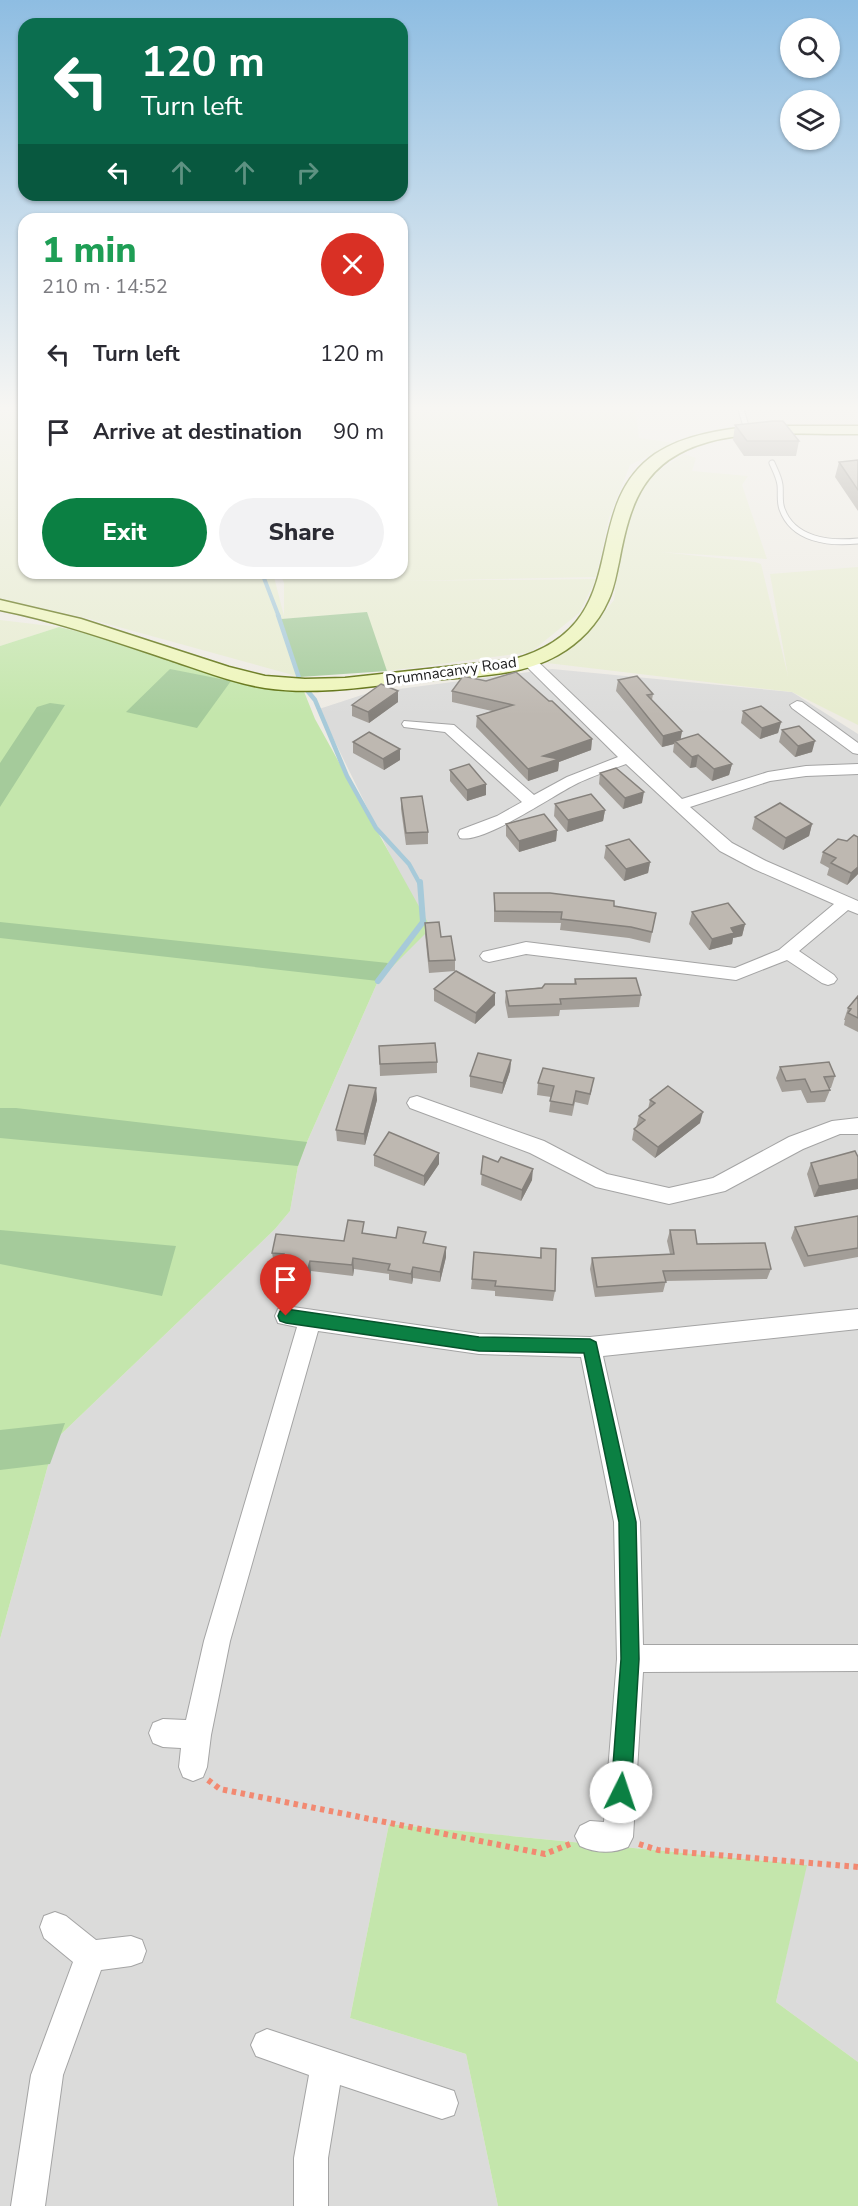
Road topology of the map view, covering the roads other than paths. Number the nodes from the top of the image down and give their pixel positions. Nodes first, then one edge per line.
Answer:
1 (623, 509) edge
2 (783, 509) edge
3 (858, 541) edge
4 (0, 605) edge
5 (528, 660) junction
6 (797, 705) dead end
7 (409, 724) dead end
8 (858, 750) edge
9 (628, 758) junction
10 (858, 769) edge
11 (531, 801) junction
12 (680, 805) junction
13 (466, 834) dead end
14 (852, 905) edge
15 (788, 952) junction
16 (489, 956) dead end
17 (828, 979) dead end
18 (417, 1103) dead end
19 (858, 1126) edge
20 (858, 1319) edge
21 (590, 1347) junction
22 (858, 1658) edge
23 (630, 1659) junction
24 (163, 1733) dead end
25 (197, 1736) junction
26 (193, 1767) road end
27 (590, 1836) road end
28 (56, 1927) dead end
29 (130, 1951) dead end
30 (91, 1956) junction
31 (267, 2045) dead end
32 (327, 2065) junction
33 (442, 2103) dead end
34 (28, 2206) edge
35 (311, 2206) edge

1 - 5 main road, Drumnacanvy Road
2 - 3 lane
4 - 5 main road, Drumnacanvy Road
5 - 9 street
6 - 8 street
7 - 11 street
9 - 11 street
9 - 12 street
10 - 12 street
11 - 13 street
12 - 14 street
14 - 15 street
15 - 16 street
15 - 17 street
18 - 19 street
20 - 21 street
21 - 23 street
21 - 25 street
22 - 23 street
23 - 27 street
24 - 25 street
25 - 26 street
28 - 30 street
29 - 30 street
30 - 34 street
31 - 32 street
32 - 33 street
32 - 35 street

